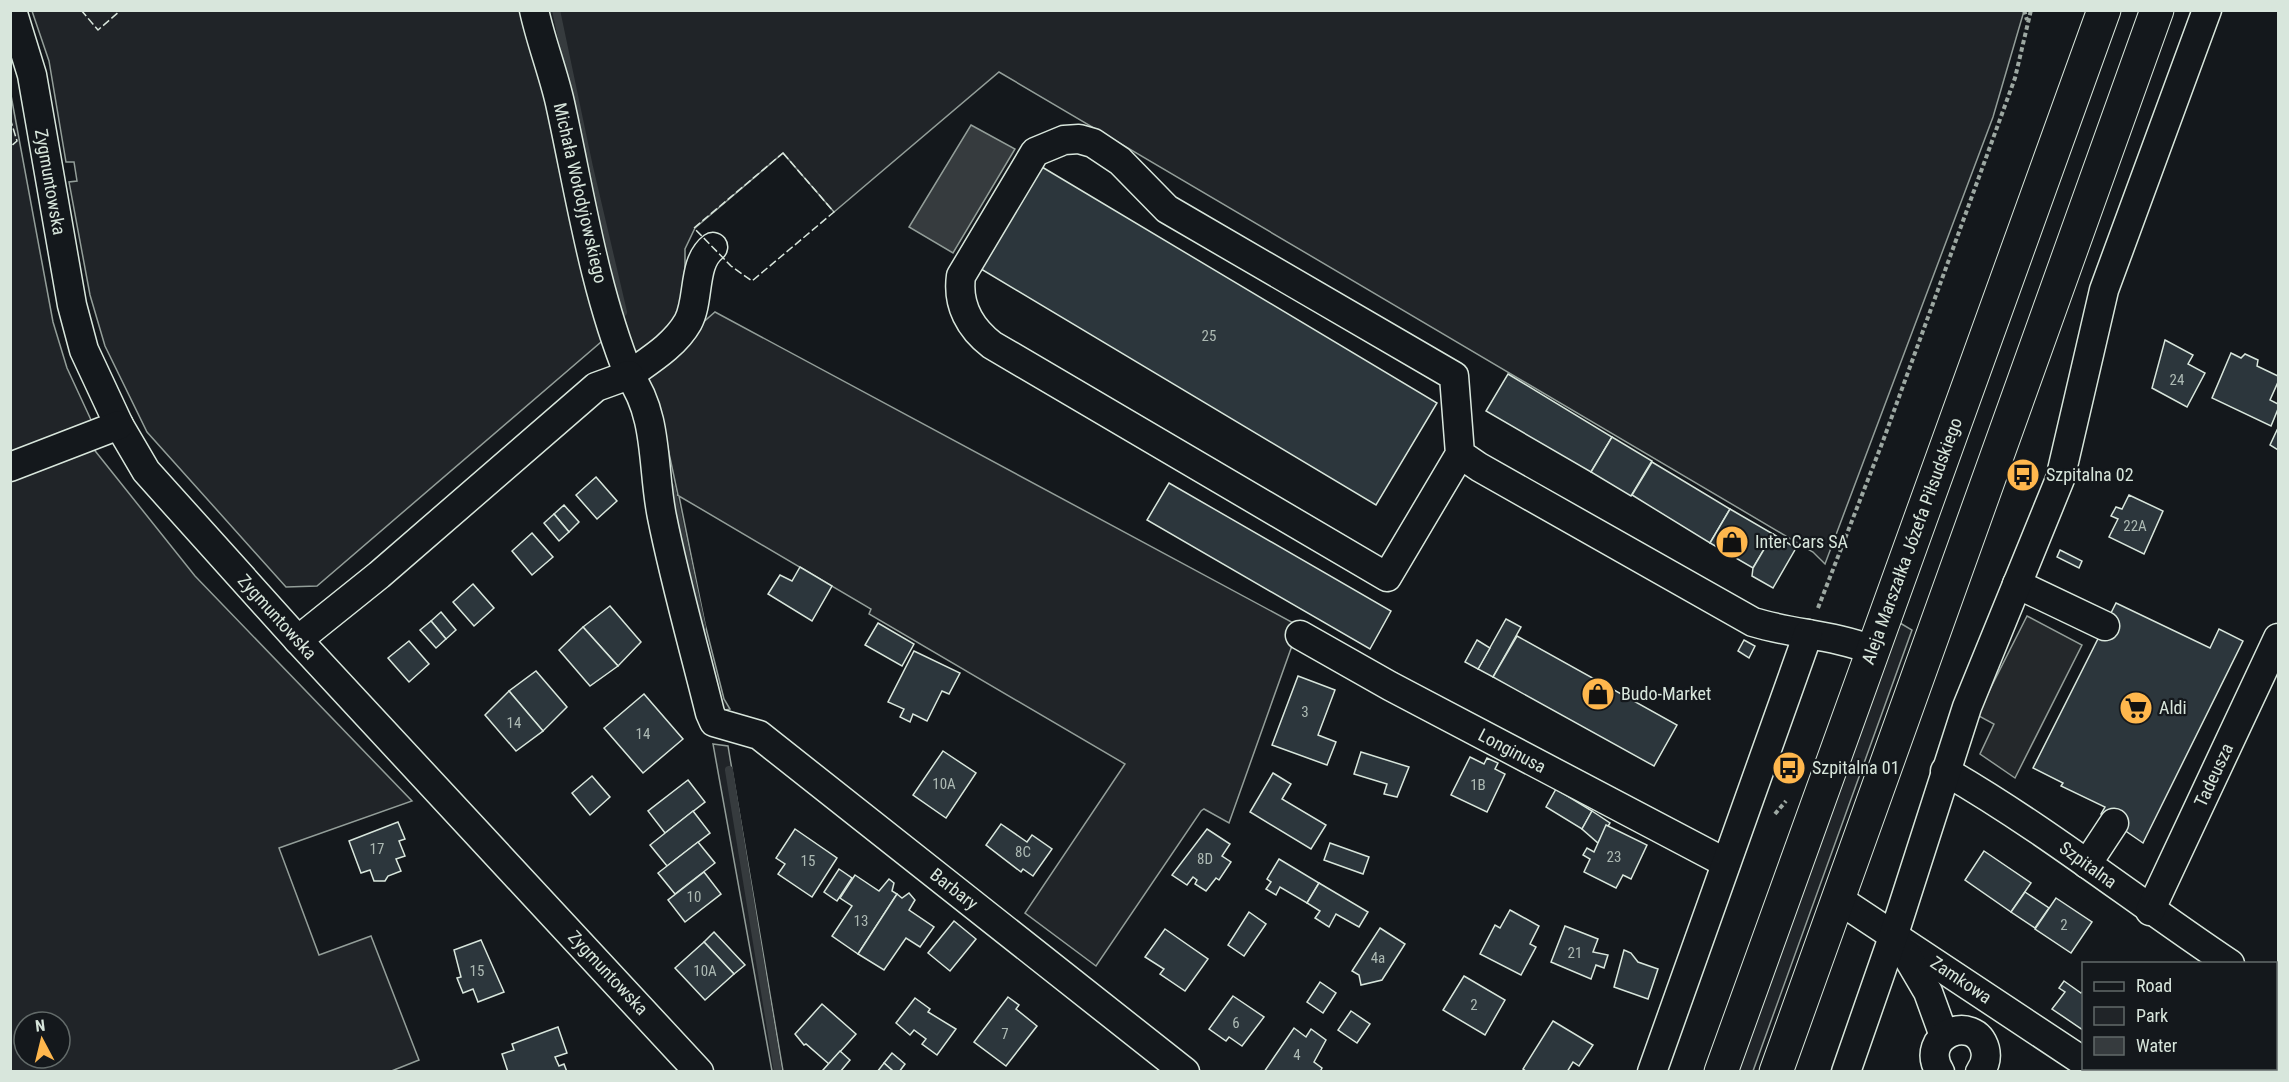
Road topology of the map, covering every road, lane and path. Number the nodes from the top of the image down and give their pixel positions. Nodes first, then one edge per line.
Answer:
1 (12, 10) edge
2 (534, 10) edge
3 (2024, 10) edge
4 (2031, 10) edge
5 (2104, 10) edge
6 (2157, 10) edge
7 (2206, 10) edge
8 (2028, 21) junction
9 (10, 41) edge
10 (29, 68) junction
11 (713, 247) dead end
12 (629, 375) junction
13 (119, 425) junction
14 (1460, 454) junction
15 (10, 467) edge
16 (2017, 584) junction
17 (2105, 626) dead end
18 (1808, 634) junction
19 (1300, 635) dead end
20 (2278, 638) edge
21 (298, 640) junction
22 (1872, 650) junction
23 (714, 722) joint
24 (1945, 771) junction
25 (2114, 823) dead end
26 (1726, 863) junction
27 (2086, 864) junction
28 (1838, 899) junction
29 (2151, 911) junction
30 (1894, 934) junction
31 (2228, 962) edge
32 (1944, 1036) junction
33 (2082, 1061) edge
34 (1177, 1069) edge
35 (699, 1071) edge
36 (1652, 1071) edge
37 (1721, 1071) edge
38 (1776, 1071) edge
39 (1845, 1071) edge
40 (1940, 1071) edge
41 (1980, 1071) edge

1 - 10 street, Zygmuntowska
2 - 12 street, Michała Wołodyjowskiego
3 - 8 path
4 - 8 path
5 - 22 main road, Aleja Marszałka Józefa Piłsudskiego
6 - 28 main road
7 - 16 street
8 - 18 path
9 - 10 street, Zygmuntowska
10 - 13 street, Zygmuntowska
11 - 12 street
12 - 21 street
12 - 23 street, Michała Wołodyjowskiego
13 - 15 street
13 - 21 street, Zygmuntowska
14 - 14 street
14 - 18 street
16 - 17 street
16 - 24 street
18 - 22 street
18 - 26 street
19 - 26 street, Longinusa
20 - 29 street, Tadeusza
21 - 35 street, Zygmuntowska
22 - 37 main road, Aleja Marszałka Józefa Piłsudskiego
23 - 34 street, Barbary
24 - 27 street, Szpitalna
24 - 30 street
25 - 27 street
26 - 36 street
27 - 29 street, Szpitalna
28 - 30 street, Zamkowa
28 - 38 main road
29 - 31 street, Szpitalna
30 - 32 street
30 - 33 street, Zamkowa
30 - 39 street
32 - 40 street
32 - 41 street

